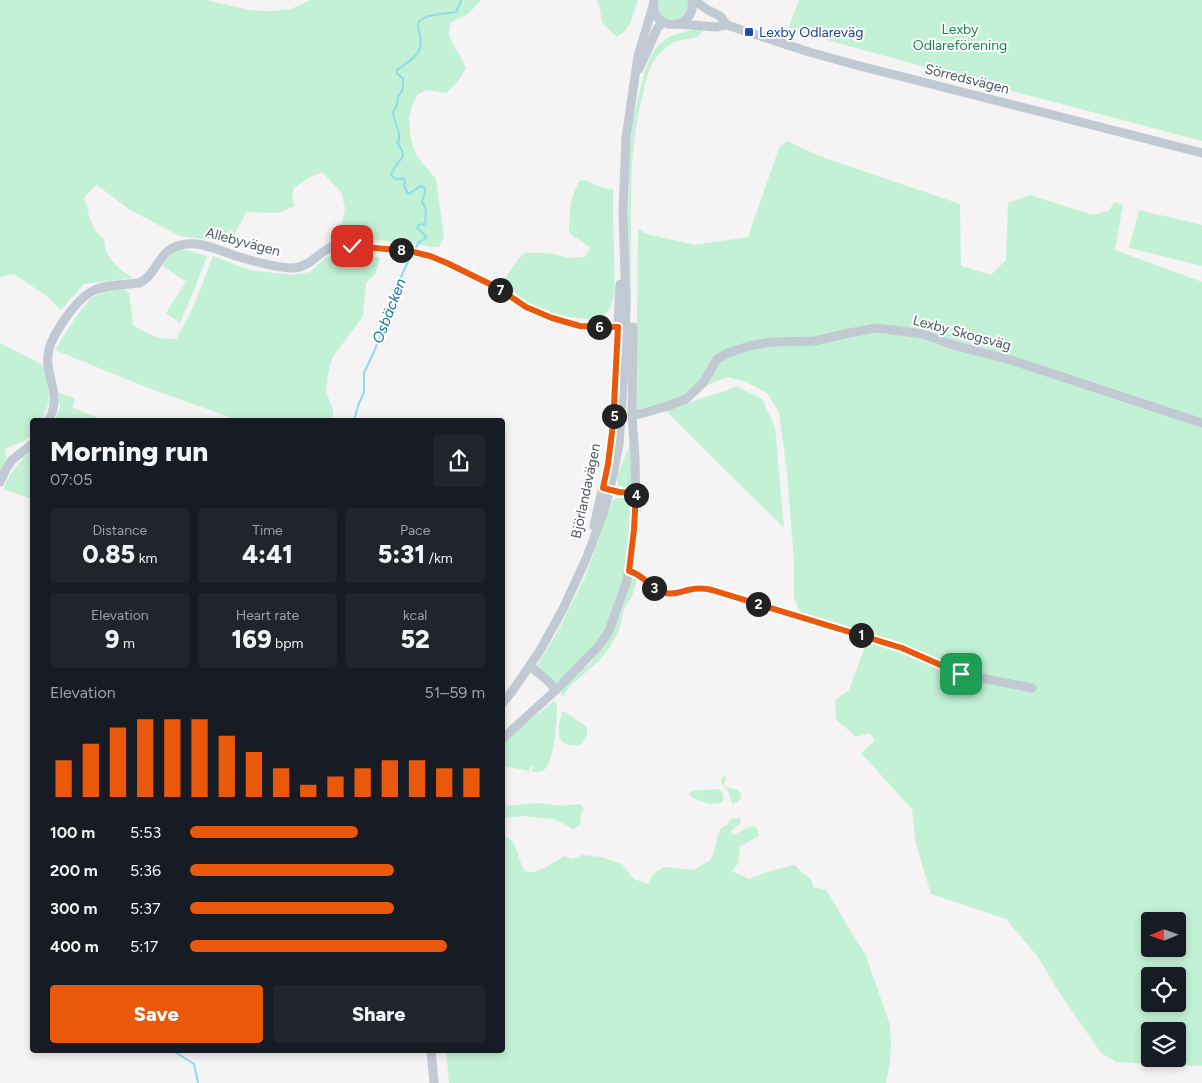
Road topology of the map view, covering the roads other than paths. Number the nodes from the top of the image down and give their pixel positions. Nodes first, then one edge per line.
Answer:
1 (693, 0) edge
2 (654, 3) edge
3 (662, 22) junction
4 (678, 24) junction
5 (727, 24) junction
6 (636, 76) junction
7 (1202, 153) edge
8 (625, 327) junction
9 (632, 415) junction
10 (50, 418) edge
11 (1202, 422) edge
12 (30, 446) edge
13 (0, 482) edge
14 (606, 489) junction
15 (636, 493) junction
16 (629, 571) junction
17 (530, 666) junction
18 (1032, 688) dead end
19 (556, 690) junction
20 (505, 700) edge
21 (505, 736) edge
22 (431, 1053) edge
23 (434, 1083) edge

1 - 4 street
1 - 5 street, Sörredsvägen
2 - 3 street
2 - 6 street, Björlandavägen
3 - 4 street, Sörredsvägen
3 - 6 street, Björlandavägen
4 - 5 street, Sörredsvägen
5 - 7 street, Sörredsvägen
6 - 8 street, Björlandavägen
8 - 9 street, Björlandavägen
8 - 10 street, Allebyvägen
8 - 14 street, Björlandavägen
9 - 11 street, Lexby Skogsväg
9 - 15 street
12 - 13 street
14 - 15 street
14 - 17 street, Björlandavägen
15 - 16 street
16 - 18 street
16 - 19 street
17 - 19 street
17 - 20 street, Björlandavägen
19 - 21 street
22 - 23 street

